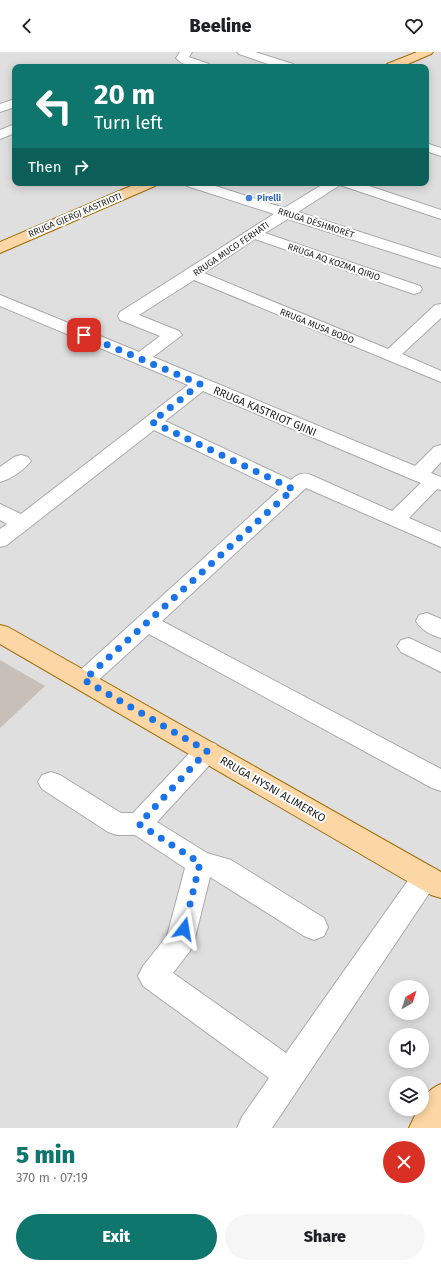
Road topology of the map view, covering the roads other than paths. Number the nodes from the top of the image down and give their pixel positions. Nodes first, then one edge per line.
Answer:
1 (186, 52) edge
2 (244, 52) edge
3 (431, 56) edge
4 (197, 64) edge
5 (280, 64) edge
6 (402, 64) edge
7 (422, 64) edge
8 (12, 104) edge
9 (0, 108) edge
10 (0, 122) edge
11 (12, 127) edge
12 (12, 129) edge
13 (0, 135) edge
14 (110, 186) edge
15 (143, 186) edge
16 (201, 186) edge
17 (330, 186) edge
18 (355, 186) edge
19 (285, 213) junction
20 (441, 215) edge
21 (0, 233) edge
22 (254, 234) junction
23 (0, 248) edge
24 (441, 264) edge
25 (193, 274) junction
26 (414, 289) dead end
27 (0, 300) edge
28 (441, 309) edge
29 (390, 356) junction
30 (141, 358) junction
31 (441, 377) edge
32 (200, 384) junction
33 (152, 422) junction
34 (441, 451) edge
35 (21, 462) dead end
36 (0, 476) edge
37 (431, 480) edge
38 (293, 489) junction
39 (0, 512) edge
40 (395, 520) junction
41 (22, 523) junction
42 (0, 540) edge
43 (441, 540) edge
44 (147, 623) junction
45 (0, 633) edge
46 (409, 646) dead end
47 (441, 663) edge
48 (84, 680) junction
49 (207, 751) junction
50 (441, 781) edge
51 (51, 782) dead end
52 (139, 824) junction
53 (200, 863) junction
54 (437, 882) edge
55 (314, 927) dead end
56 (290, 1074) junction
57 (441, 1100) edge
58 (253, 1128) edge
59 (425, 1128) edge

1 - 4 street
2 - 5 street
3 - 6 main road
3 - 7 main road
8 - 9 street
10 - 11 street
12 - 13 street
14 - 21 main road, RRUGA GJERGJ KASTRIOTI
15 - 23 main road, RRUGA GJERGJ KASTRIOTI
16 - 19 street, RRUGA DËSHMORËT
17 - 19 street, RRUGA MUCO FERHATI
18 - 20 street
19 - 22 street, RRUGA MUCO FERHATI
19 - 24 street, RRUGA DËSHMORËT
22 - 25 street, RRUGA MUCO FERHATI
22 - 26 street, RRUGA AQ KOZMA QIRJO
25 - 29 street, RRUGA MUSA BODO
25 - 30 street, RRUGA MUCO FERHATI
27 - 30 street, RRUGA KASTRIOT GJINI
28 - 29 street
29 - 31 street, RRUGA MUSA BODO
30 - 32 street, RRUGA KASTRIOT GJINI
32 - 33 street
32 - 37 street, RRUGA KASTRIOT GJINI
33 - 38 street
33 - 41 street
34 - 37 street
35 - 36 street
37 - 40 street
38 - 40 street
38 - 44 street
39 - 41 street
40 - 43 street
41 - 42 street
44 - 48 street
44 - 50 street
45 - 48 main road, RRUGA HYSNI ALIMERKO
46 - 47 street
48 - 49 main road, RRUGA HYSNI ALIMERKO
49 - 52 street
49 - 54 main road, RRUGA HYSNI ALIMERKO
51 - 52 street
52 - 53 street
53 - 55 street
53 - 56 street
54 - 56 street
56 - 58 street
57 - 59 main road

